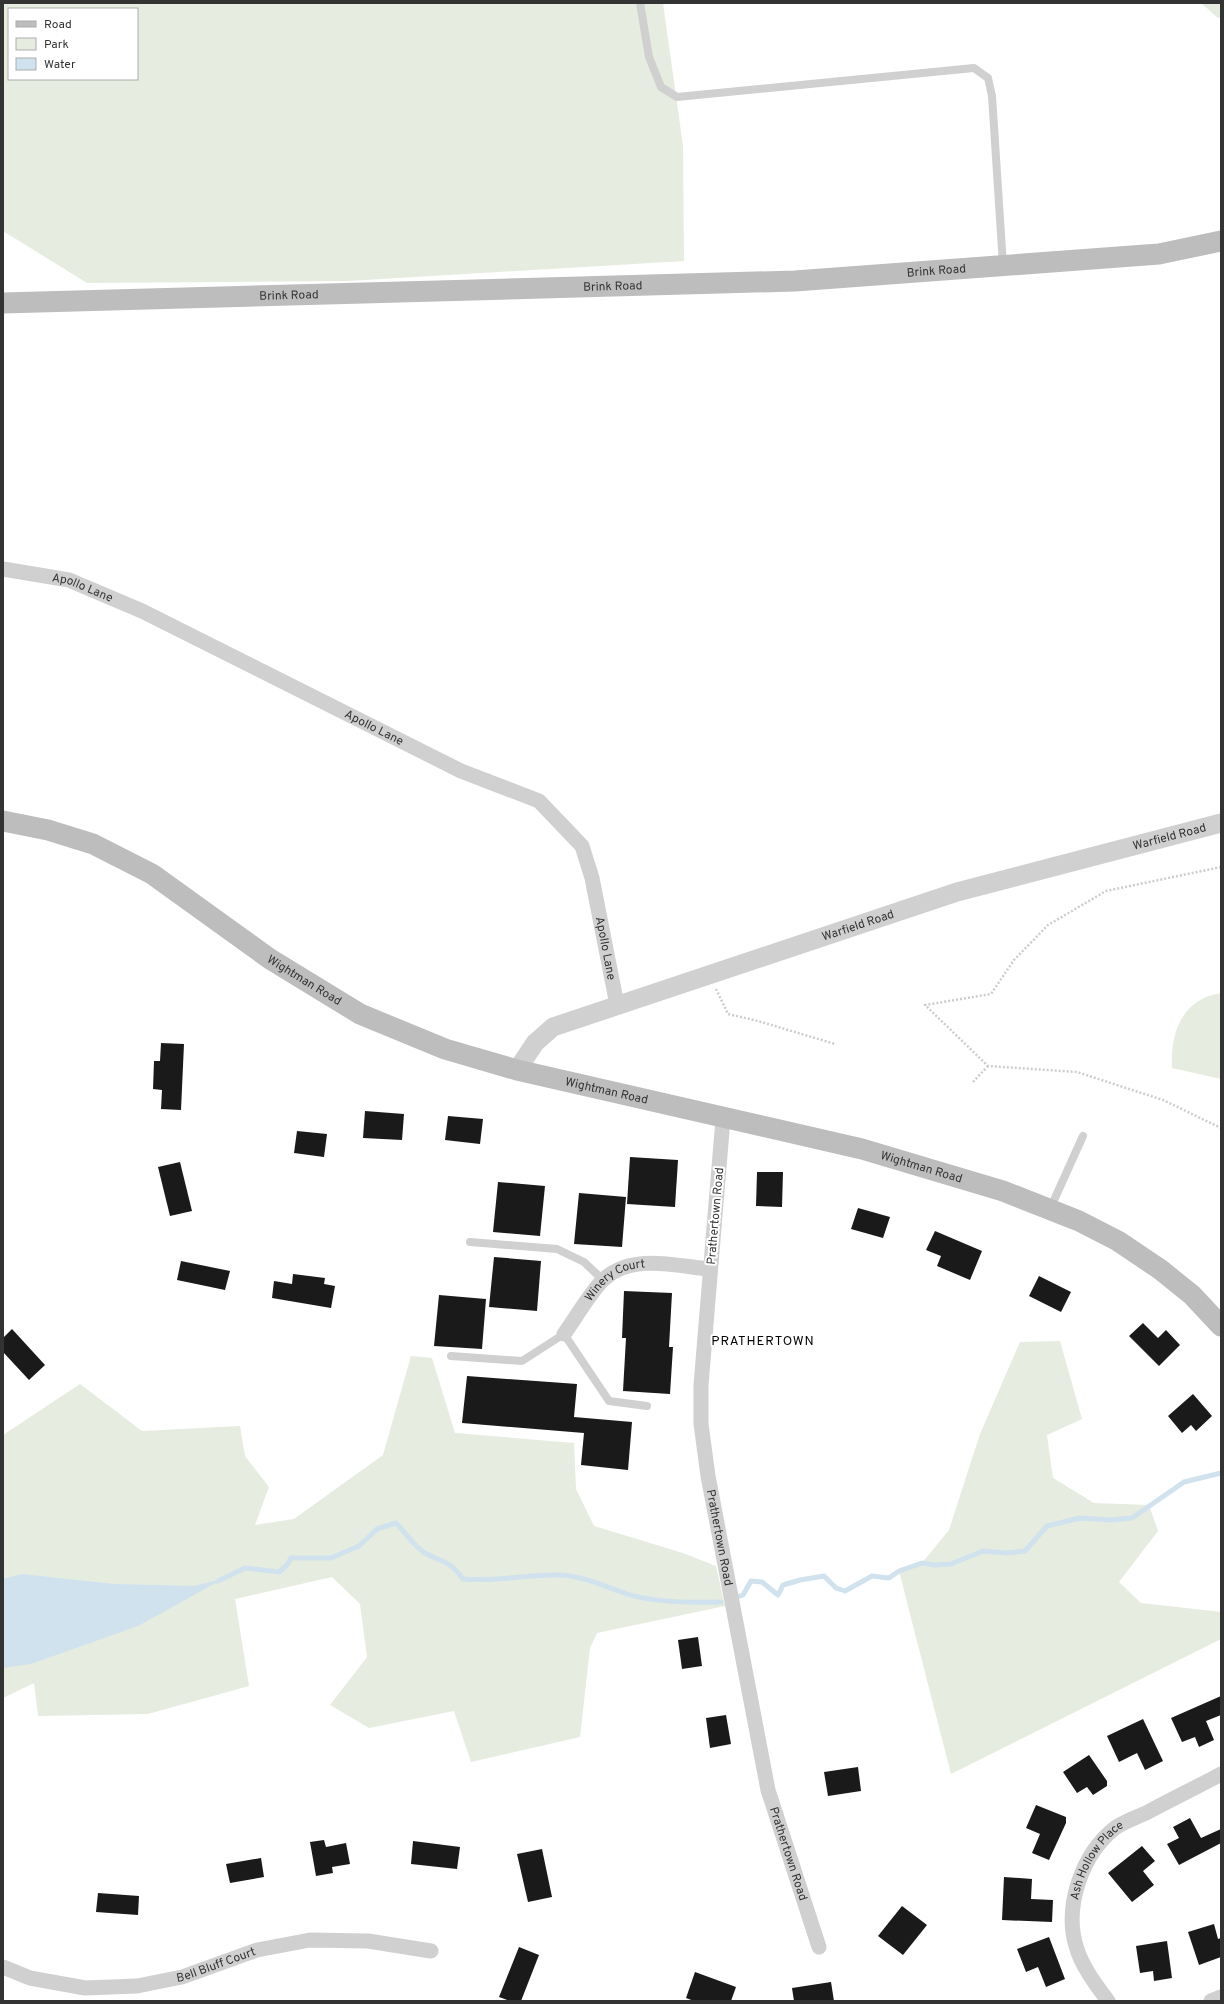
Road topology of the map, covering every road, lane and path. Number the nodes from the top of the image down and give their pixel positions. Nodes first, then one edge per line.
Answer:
1 (640, 3) edge
2 (1221, 241) edge
3 (1004, 266) junction
4 (3, 303) edge
5 (3, 569) edge
6 (3, 821) edge
7 (1221, 822) edge
8 (1221, 867) edge
9 (708, 974) junction
10 (617, 1005) junction
11 (835, 1044) dead end
12 (988, 1066) junction
13 (517, 1070) junction
14 (973, 1082) dead end
15 (723, 1118) junction
16 (1221, 1128) edge
17 (1083, 1136) dead end
18 (1050, 1209) junction
19 (470, 1242) dead end
20 (710, 1270) junction
21 (603, 1280) junction
22 (1221, 1326) edge
23 (564, 1334) junction
24 (451, 1356) dead end
25 (647, 1406) dead end
26 (1221, 1774) edge
27 (820, 1947) dead end
28 (431, 1951) dead end
29 (3, 1967) edge
30 (1221, 1998) edge
31 (1108, 2001) edge
32 (1210, 2001) edge

1 - 3 lane
2 - 3 main road, Brink Road
3 - 4 main road, Brink Road
5 - 10 street, Apollo Lane
6 - 13 main road, Wightman Road
7 - 9 street, Warfield Road
8 - 12 path
9 - 10 street, Warfield Road
9 - 11 path
10 - 13 street, Warfield Road
12 - 14 path
12 - 16 path
13 - 15 main road, Wightman Road
15 - 18 main road, Wightman Road
15 - 20 street, Prathertown Road
17 - 18 lane
18 - 22 main road, Wightman Road
19 - 21 lane
20 - 21 street, Winery Court
20 - 27 street, Prathertown Road
21 - 23 street, Winery Court
23 - 24 lane
23 - 25 lane
26 - 31 street, Ash Hollow Place
28 - 29 street, Bell Bluff Court
30 - 32 street

